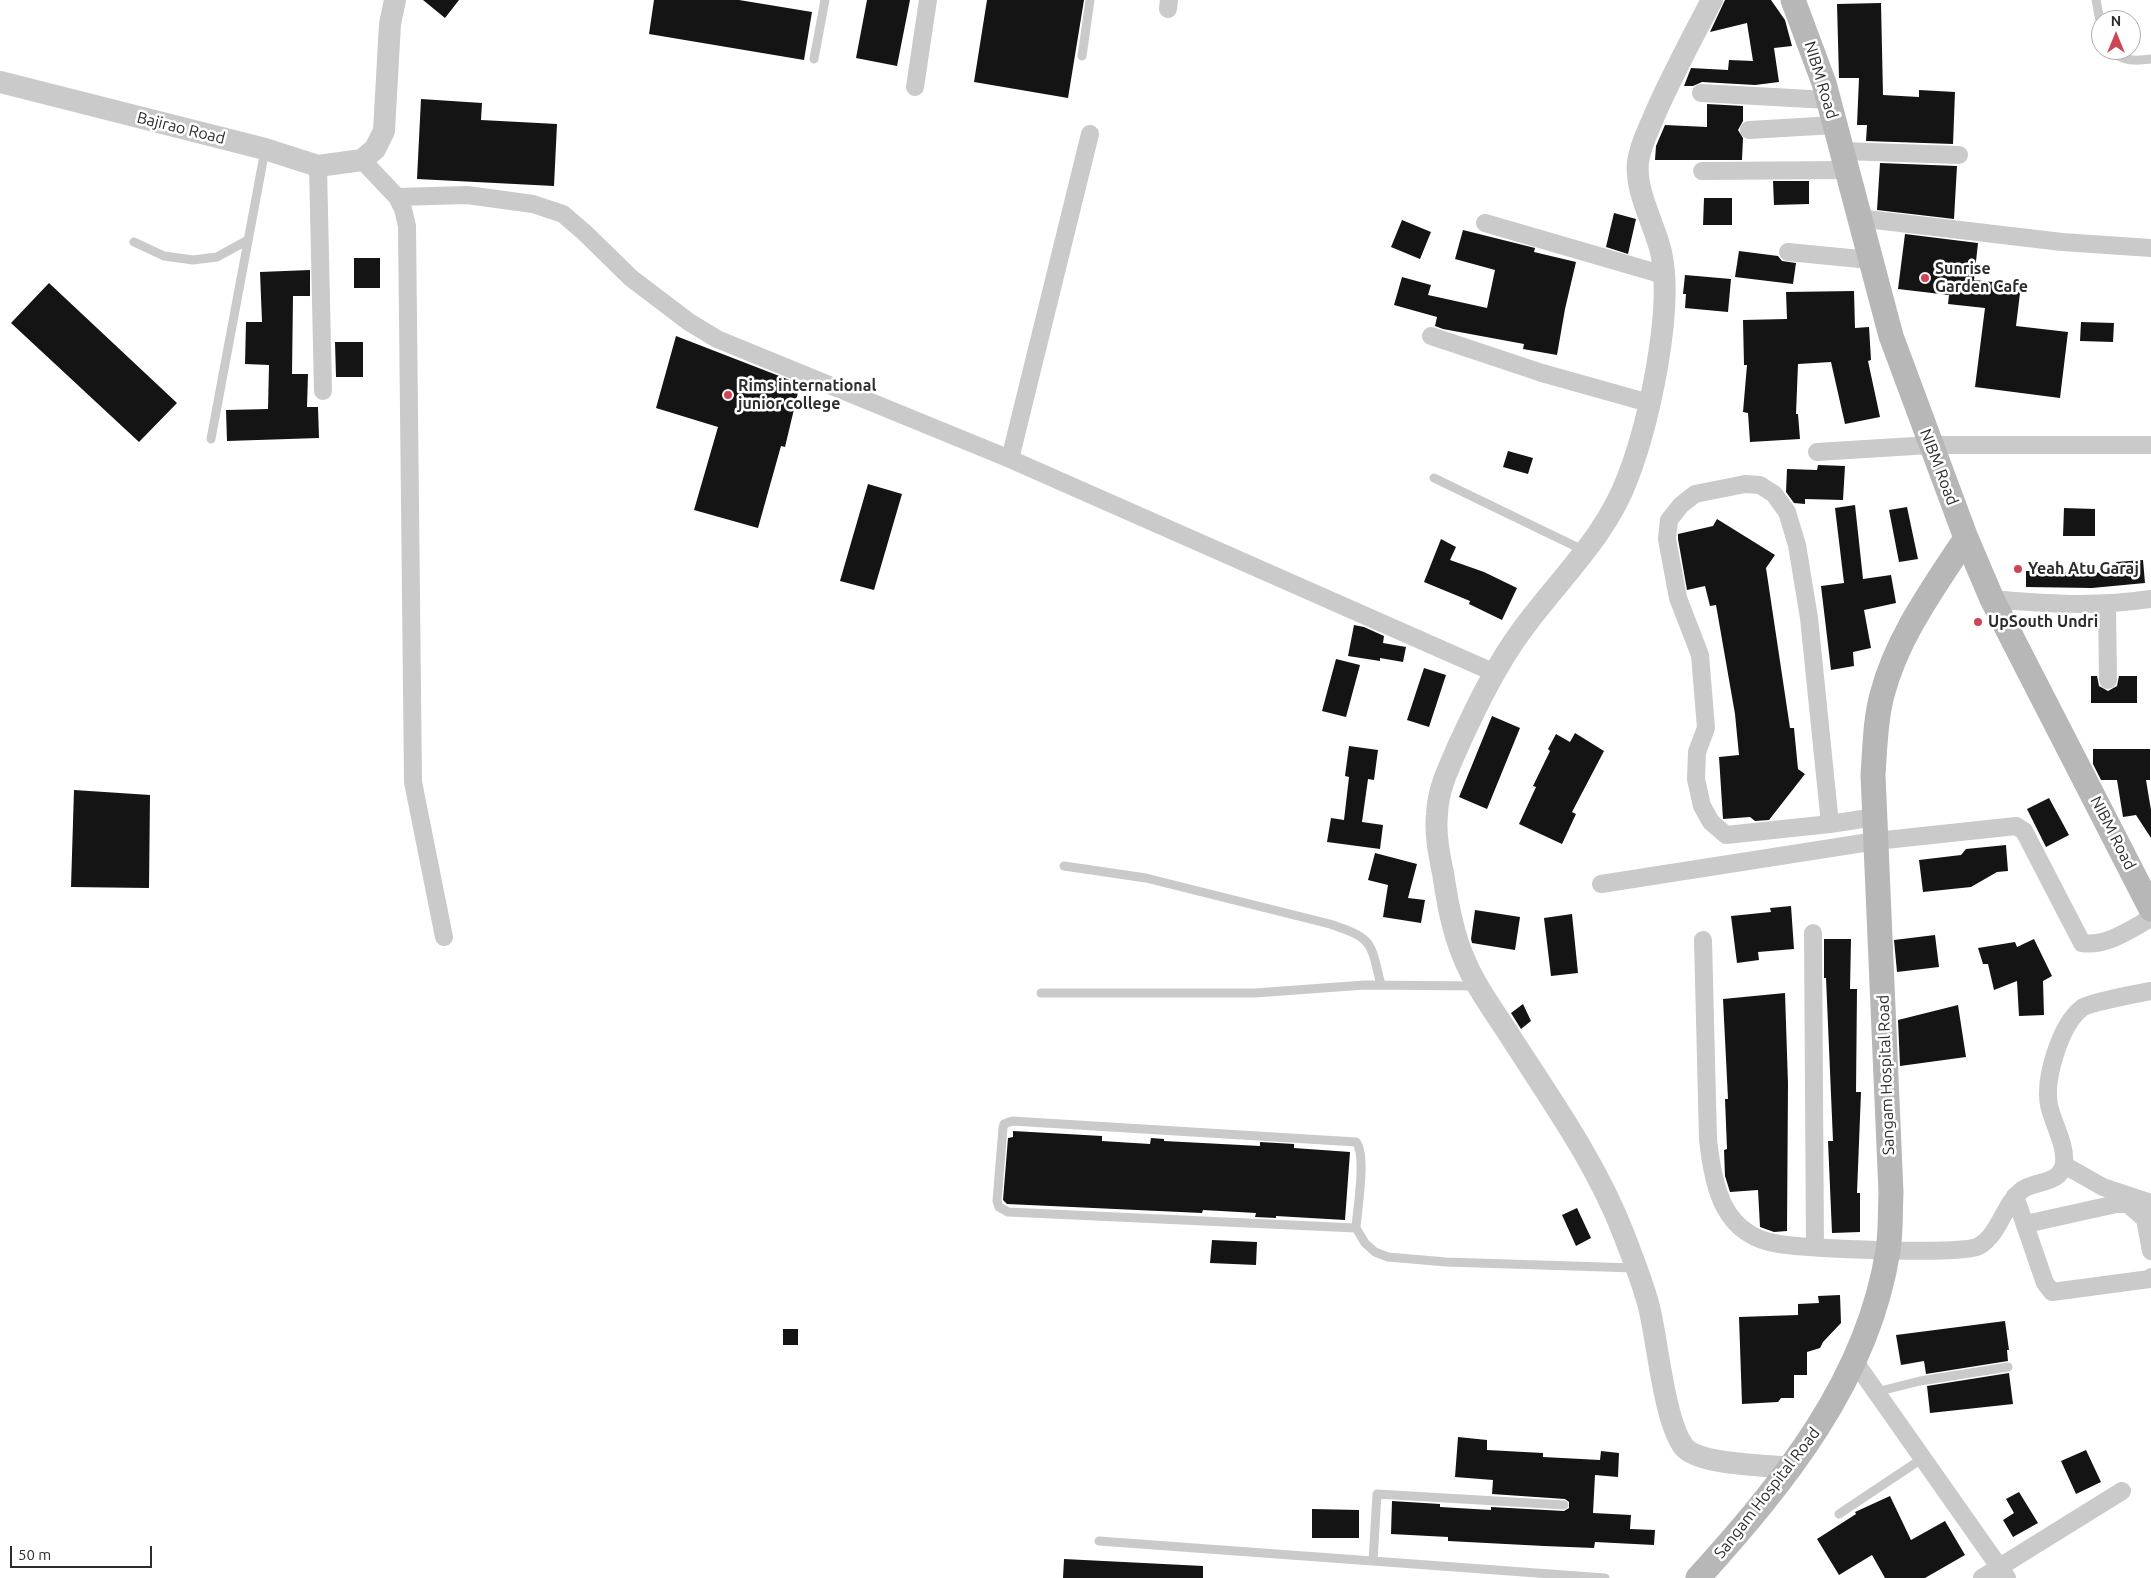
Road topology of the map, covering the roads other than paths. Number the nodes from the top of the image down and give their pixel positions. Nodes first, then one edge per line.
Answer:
1 (395, 0) edge
2 (825, 0) edge
3 (928, 0) edge
4 (1090, 0) edge
5 (1712, 0) edge
6 (1793, 0) edge
7 (1082, 56) dead end
8 (814, 60) dead end
9 (2128, 60) edge
10 (2140, 60) edge
11 (0, 82) edge
12 (915, 88) dead end
13 (1702, 93) dead end
14 (1828, 100) junction
15 (1835, 125) junction
16 (1749, 130) dead end
17 (1090, 134) dead end
18 (265, 149) junction
19 (1959, 155) dead end
20 (362, 160) junction
21 (1844, 160) junction
22 (318, 166) junction
23 (1702, 171) dead end
24 (397, 196) junction
25 (1858, 218) junction
26 (1485, 223) dead end
27 (248, 240) junction
28 (134, 242) dead end
29 (2151, 248) edge
30 (1788, 252) dead end
31 (1870, 260) junction
32 (1664, 275) junction
33 (1432, 336) dead end
34 (323, 391) dead end
35 (1649, 403) junction
36 (211, 439) dead end
37 (1930, 446) junction
38 (2151, 446) edge
39 (1817, 452) dead end
40 (1010, 459) junction
41 (1434, 478) dead end
42 (1966, 538) junction
43 (1586, 551) junction
44 (2151, 598) edge
45 (1992, 599) junction
46 (2107, 604) junction
47 (1495, 673) junction
48 (2108, 680) dead end
49 (1875, 817) junction
50 (1830, 824) junction
51 (1876, 841) junction
52 (1064, 866) dead end
53 (1601, 884) dead end
54 (2151, 909) edge
55 (2151, 918) edge
56 (1813, 933) dead end
57 (444, 937) dead end
58 (1703, 940) dead end
59 (1381, 985) junction
60 (1479, 986) junction
61 (2151, 991) edge
62 (1041, 993) dead end
63 (2064, 1165) junction
64 (2015, 1196) junction
65 (2151, 1204) edge
66 (2026, 1224) junction
67 (1356, 1228) junction
68 (1816, 1247) junction
69 (1888, 1250) junction
70 (2151, 1251) edge
71 (1636, 1268) junction
72 (2151, 1277) edge
73 (1854, 1362) junction
74 (2008, 1367) dead end
75 (1876, 1392) junction
76 (1922, 1458) junction
77 (1790, 1468) junction
78 (2122, 1491) dead end
79 (1564, 1505) dead end
80 (1839, 1514) dead end
81 (1099, 1541) dead end
82 (1373, 1561) junction
83 (2003, 1573) edge
84 (1605, 1578) edge
85 (1698, 1578) edge
86 (1982, 1578) edge

1 - 20 street
2 - 8 lane
3 - 12 street
4 - 7 lane
5 - 32 street
6 - 14 main road, NIBM Road
9 - 10 lane
11 - 18 street, Bajirao Road
13 - 14 street
14 - 15 main road, NIBM Road
15 - 16 street
15 - 21 main road, NIBM Road
17 - 40 street
18 - 22 street, Bajirao Road
18 - 27 lane
19 - 21 street
20 - 22 street, Bajirao Road
20 - 24 street
21 - 23 street
21 - 25 main road, NIBM Road
22 - 34 street
24 - 40 street
24 - 57 street
25 - 29 street
25 - 31 main road, NIBM Road
26 - 32 street
27 - 28 lane
27 - 36 lane
30 - 31 street
31 - 37 main road, NIBM Road
32 - 35 street
33 - 35 street
35 - 43 street
37 - 38 street
37 - 39 street
37 - 42 main road, NIBM Road
40 - 47 street
41 - 43 lane
42 - 45 main road, NIBM Road
42 - 49 main road, Sangam Hospital Road
43 - 47 street
44 - 46 street
45 - 46 street
45 - 54 main road, NIBM Road
46 - 48 street
47 - 60 street
49 - 50 street
49 - 51 main road, Sangam Hospital Road
50 - 50 street
51 - 53 street
51 - 55 street
51 - 69 main road, Sangam Hospital Road
52 - 59 lane
56 - 68 street
58 - 68 street
59 - 60 lane
59 - 62 lane
60 - 71 street
61 - 63 street
63 - 64 street
63 - 65 street
64 - 66 street
64 - 69 street
66 - 70 street
66 - 72 street
67 - 67 lane
67 - 71 lane
68 - 69 street
69 - 73 main road, Sangam Hospital Road
71 - 77 street
73 - 75 street
73 - 77 main road, Sangam Hospital Road
74 - 75 lane
75 - 76 street
76 - 80 lane
76 - 83 street
77 - 85 main road, Sangam Hospital Road
78 - 83 street
79 - 82 lane
81 - 82 lane
82 - 84 lane
83 - 86 street

